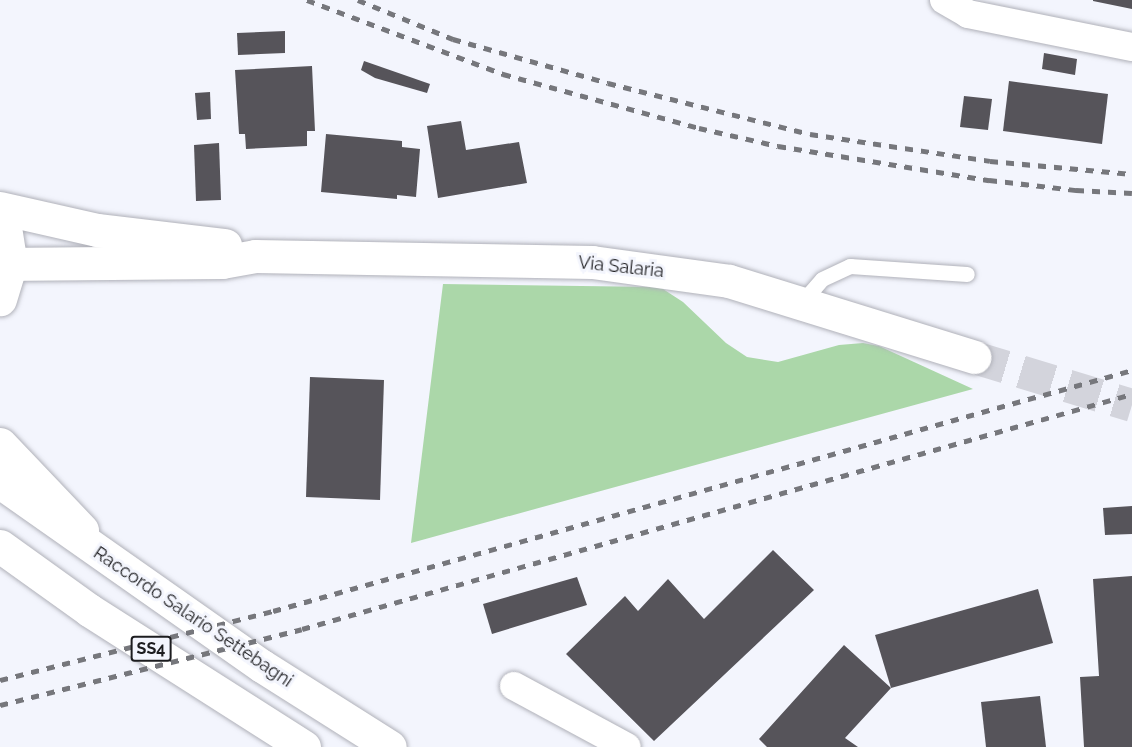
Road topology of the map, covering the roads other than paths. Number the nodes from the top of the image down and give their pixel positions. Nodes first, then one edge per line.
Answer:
1 (944, 0) edge
2 (1132, 46) edge
3 (0, 208) edge
4 (0, 213) edge
5 (255, 256) junction
6 (6, 264) edge
7 (967, 274) dead end
8 (0, 299) edge
9 (802, 302) junction
10 (974, 357) tunnel mouth
11 (0, 444) edge
12 (0, 482) edge
13 (0, 546) edge
14 (114, 564) junction
15 (514, 686) dead end
16 (304, 747) edge
17 (390, 747) edge
18 (627, 747) edge

1 - 2 street
3 - 5 street
4 - 6 street
5 - 6 street
5 - 9 street, Via Salaria
6 - 8 street
7 - 9 lane
9 - 10 street, Via Salaria
11 - 14 street
12 - 14 street, Raccordo Salario Settebagni / SS4
13 - 16 street, SS4
14 - 17 street, Raccordo Salario Settebagni / SS4
15 - 18 street

